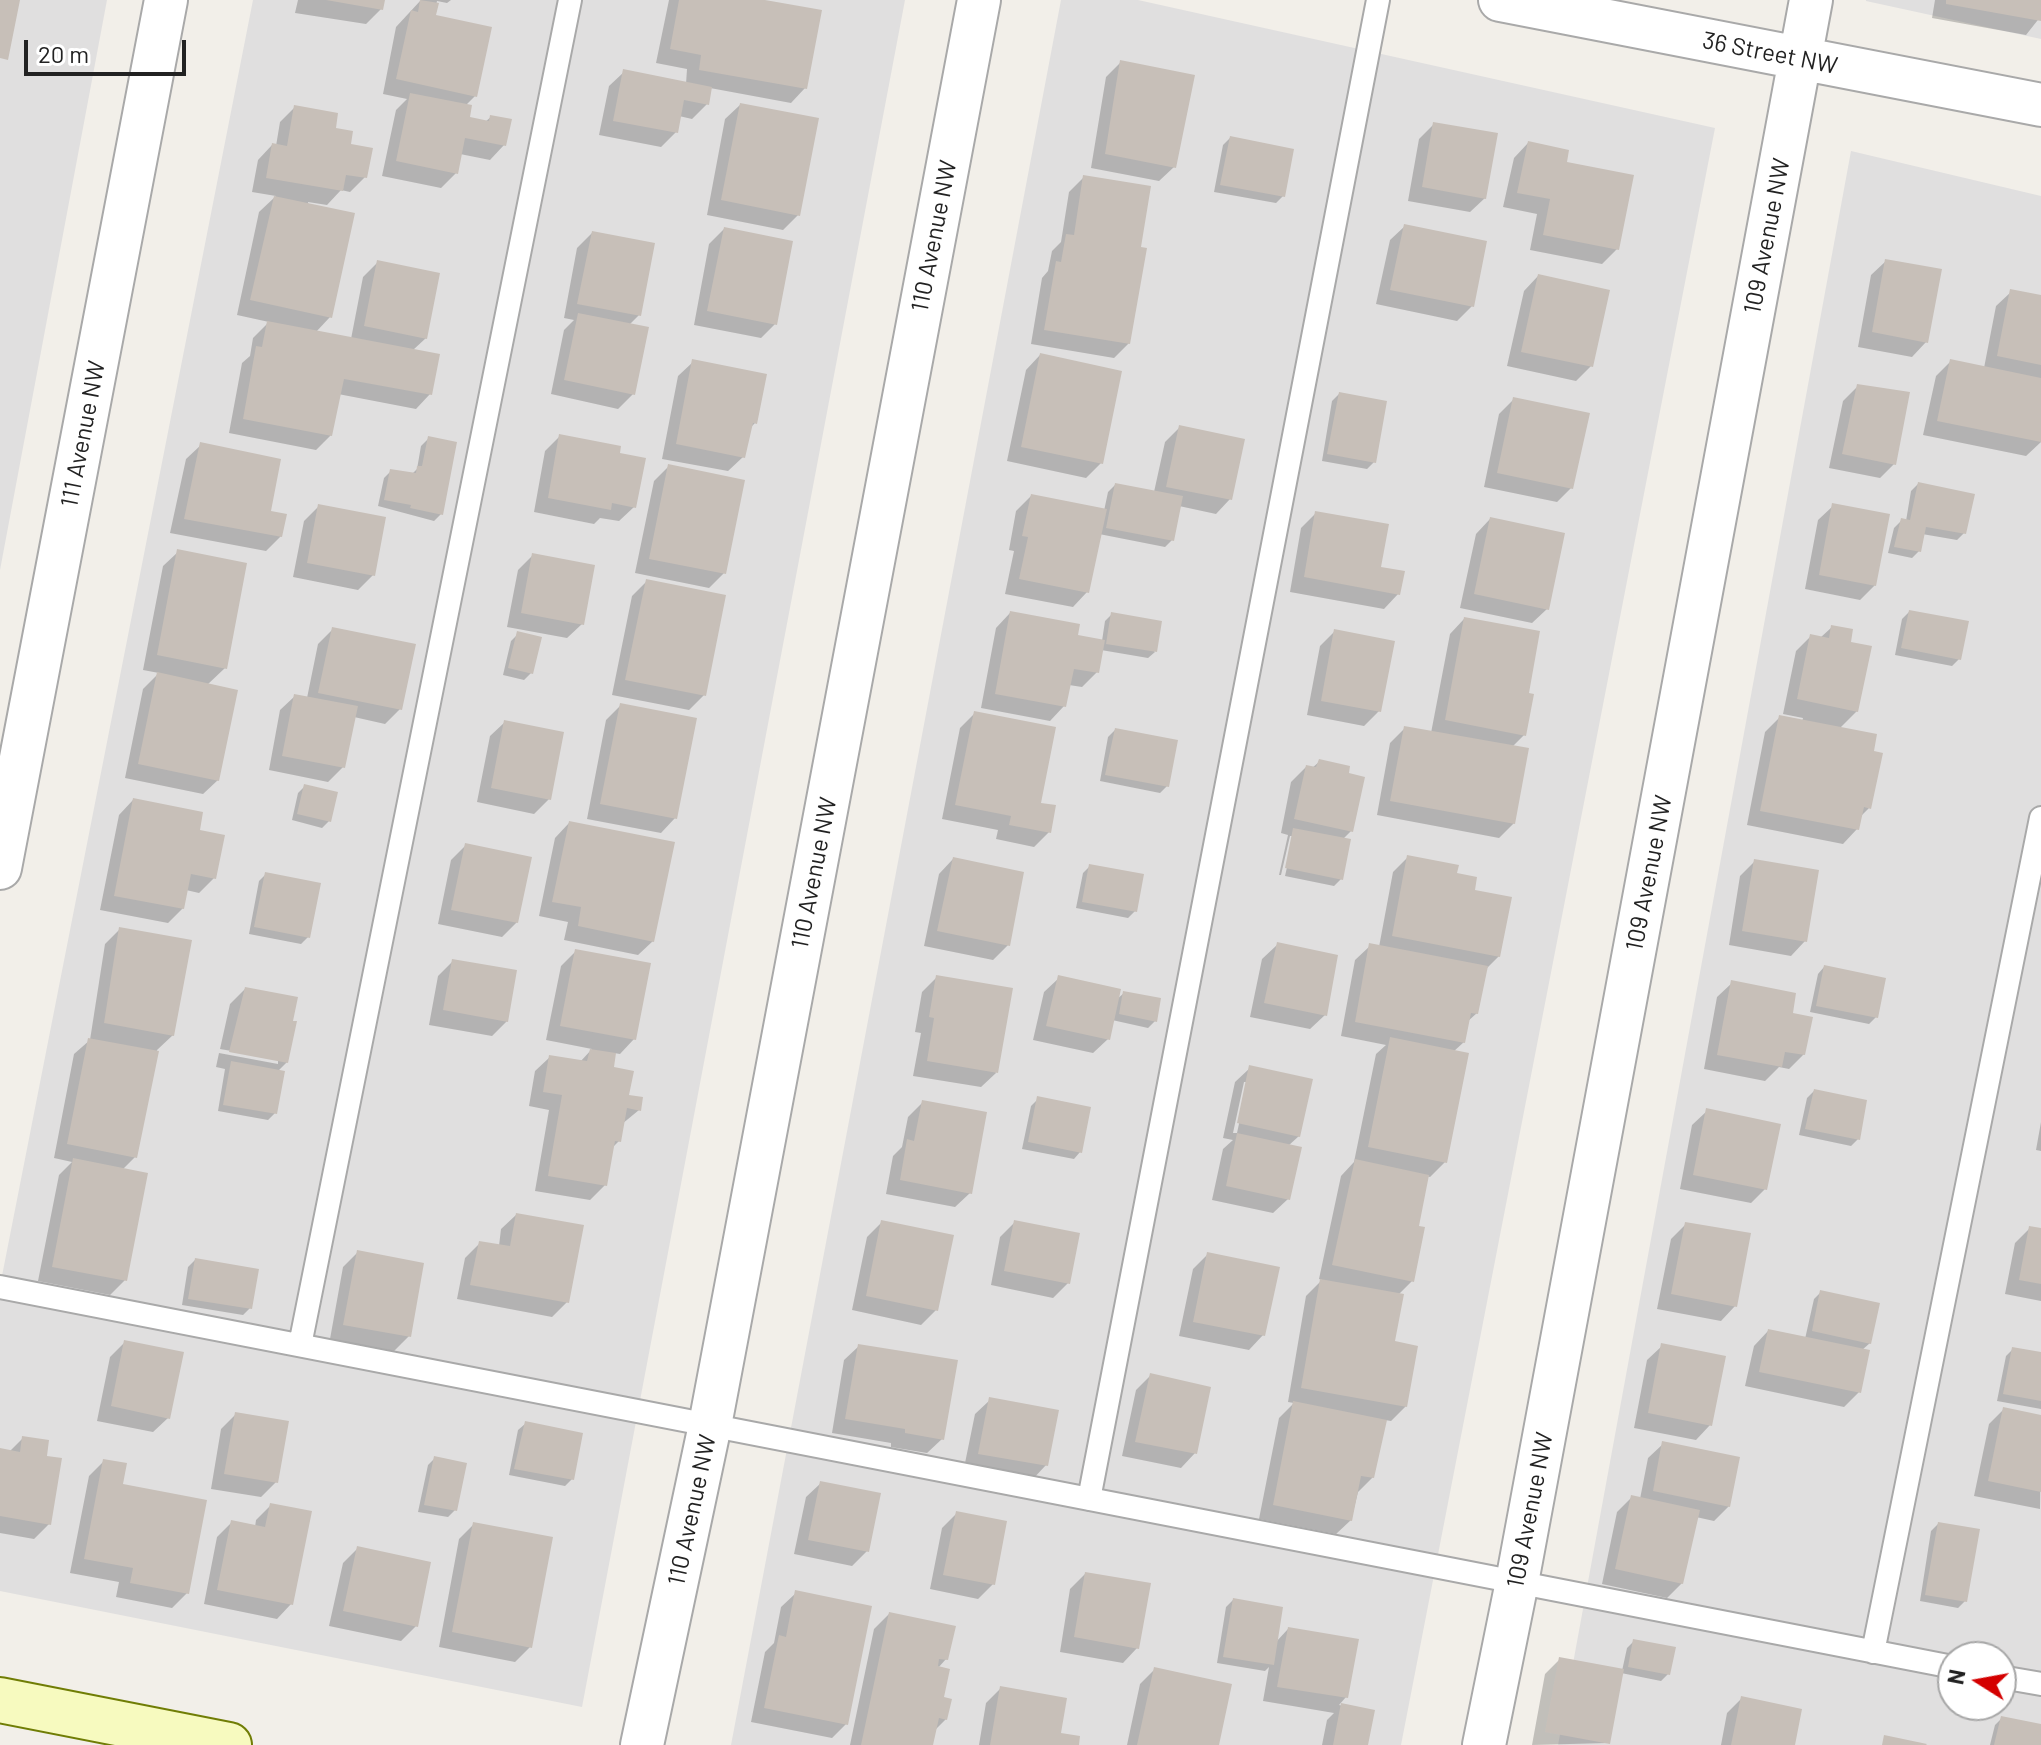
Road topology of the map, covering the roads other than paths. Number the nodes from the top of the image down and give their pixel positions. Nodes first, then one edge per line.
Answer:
1 (166, 0) edge
2 (570, 0) edge
3 (979, 0) edge
4 (1378, 0) edge
5 (1500, 0) edge
6 (1811, 0) edge
7 (1800, 58) junction
8 (2041, 105) edge
9 (2041, 818) edge
10 (0, 868) edge
11 (0, 1287) edge
12 (300, 1345) junction
13 (710, 1425) junction
14 (1089, 1499) junction
15 (1517, 1582) junction
16 (1873, 1652) junction
17 (1937, 1664) edge
18 (2017, 1680) edge
19 (2041, 1684) edge
20 (0, 1700) edge
21 (229, 1745) edge
22 (642, 1745) edge
23 (1484, 1745) edge

1 - 10 street, 111 Avenue NW
2 - 12 lane
3 - 13 street, 110 Avenue NW
4 - 14 lane
5 - 7 street, 36 Street NW
6 - 7 street, 109 Avenue NW
7 - 8 street, 36 Street NW
7 - 15 street, 109 Avenue NW
9 - 16 lane
11 - 12 lane
12 - 13 lane
13 - 14 lane
13 - 22 street, 110 Avenue NW
14 - 15 lane
15 - 16 lane
15 - 23 street, 109 Avenue NW
16 - 17 lane
18 - 19 lane
20 - 21 street

